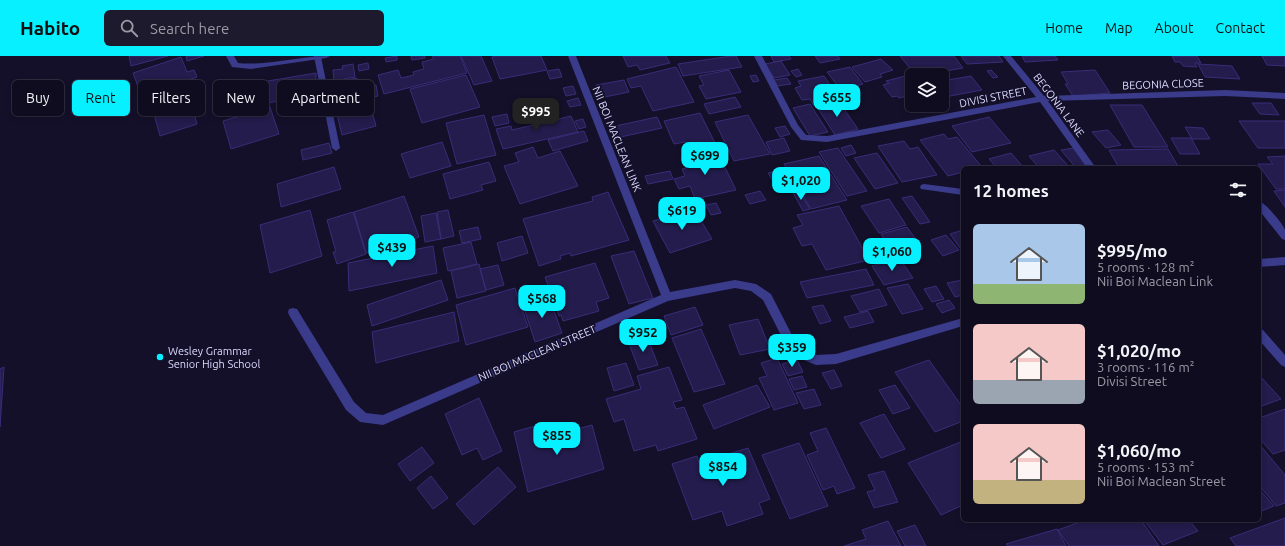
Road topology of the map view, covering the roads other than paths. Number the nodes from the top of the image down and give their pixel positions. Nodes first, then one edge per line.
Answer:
1 (230, 56) edge
2 (326, 56) edge
3 (572, 56) edge
4 (758, 56) edge
5 (1007, 56) edge
6 (317, 57) junction
7 (1285, 96) edge
8 (1042, 99) junction
9 (336, 148) dead end
10 (1091, 166) edge
11 (924, 187) dead end
12 (961, 192) edge
13 (1261, 206) edge
14 (1285, 236) edge
15 (1285, 260) edge
16 (1261, 263) edge
17 (667, 297) junction
18 (293, 312) dead end
19 (961, 323) edge
20 (1261, 335) edge
21 (1285, 362) edge

1 - 6 street
2 - 6 street
3 - 17 street, NII BOI MACLEAN LINK
4 - 8 street, DIVISI STREET
5 - 8 street, BEGONIA LANE
6 - 9 street
7 - 8 street, BEGONIA CLOSE
8 - 10 street, BEGONIA LANE
11 - 12 street
13 - 14 street
15 - 16 street
17 - 18 street, NII BOI MACLEAN STREET
17 - 19 street, NII BOI MACLEAN STREET
20 - 21 street

